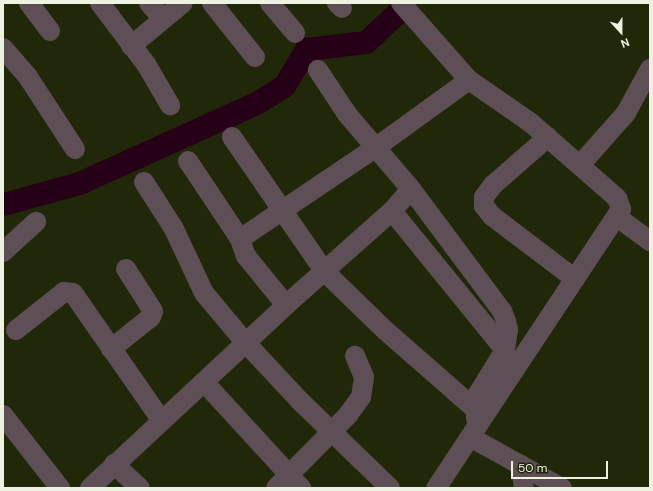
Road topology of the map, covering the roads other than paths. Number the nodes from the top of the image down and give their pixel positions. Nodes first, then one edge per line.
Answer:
1 (29, 3) edge
2 (100, 3) edge
3 (149, 3) edge
4 (183, 3) edge
5 (212, 3) edge
6 (270, 3) edge
7 (401, 3) edge
8 (162, 19) junction
9 (50, 31) dead end
10 (295, 33) dead end
11 (131, 46) junction
12 (3, 48) edge
13 (255, 56) dead end
14 (318, 70) dead end
15 (650, 70) edge
16 (469, 80) junction
17 (170, 105) dead end
18 (232, 137) dead end
19 (548, 137) junction
20 (375, 148) junction
21 (75, 149) dead end
22 (188, 161) dead end
23 (580, 165) junction
24 (144, 182) dead end
25 (411, 189) junction
26 (283, 208) junction
27 (392, 211) junction
28 (618, 217) junction
29 (36, 222) dead end
30 (240, 239) junction
31 (650, 241) edge
32 (3, 252) edge
33 (126, 269) dead end
34 (324, 271) junction
35 (575, 279) junction
36 (286, 305) junction
37 (16, 330) dead end
38 (245, 342) junction
39 (111, 349) junction
40 (505, 350) junction
41 (355, 356) dead end
42 (204, 382) junction
43 (3, 415) edge
44 (162, 421) junction
45 (474, 424) junction
46 (332, 431) junction
47 (114, 464) junction
48 (521, 465) junction
49 (289, 484) edge
50 (60, 488) edge
51 (90, 488) edge
52 (140, 488) edge
53 (390, 488) edge
54 (436, 488) edge
55 (524, 488) edge
56 (562, 488) edge

1 - 9 street
2 - 11 street
3 - 8 street
4 - 8 street
5 - 13 street
6 - 10 street
7 - 16 street
8 - 11 street
11 - 17 street
12 - 21 street
14 - 20 street
15 - 23 street
16 - 19 street
16 - 20 street
18 - 26 street
19 - 23 street
19 - 35 street
20 - 25 street
20 - 26 street
22 - 30 street
23 - 28 street
24 - 38 street
25 - 27 street
25 - 40 street
26 - 30 street
26 - 34 street
27 - 34 street
27 - 40 street
28 - 31 street
28 - 35 street
29 - 32 street
30 - 36 street
33 - 39 street
34 - 36 street
34 - 45 street
35 - 45 street
36 - 38 street
37 - 39 street
38 - 42 street
38 - 46 street
39 - 44 street
40 - 45 street
41 - 46 street
42 - 44 street
42 - 49 street
43 - 50 street
44 - 47 street
45 - 48 street
45 - 54 street
46 - 49 street
46 - 53 street
47 - 51 street
47 - 52 street
48 - 55 street
48 - 56 street

